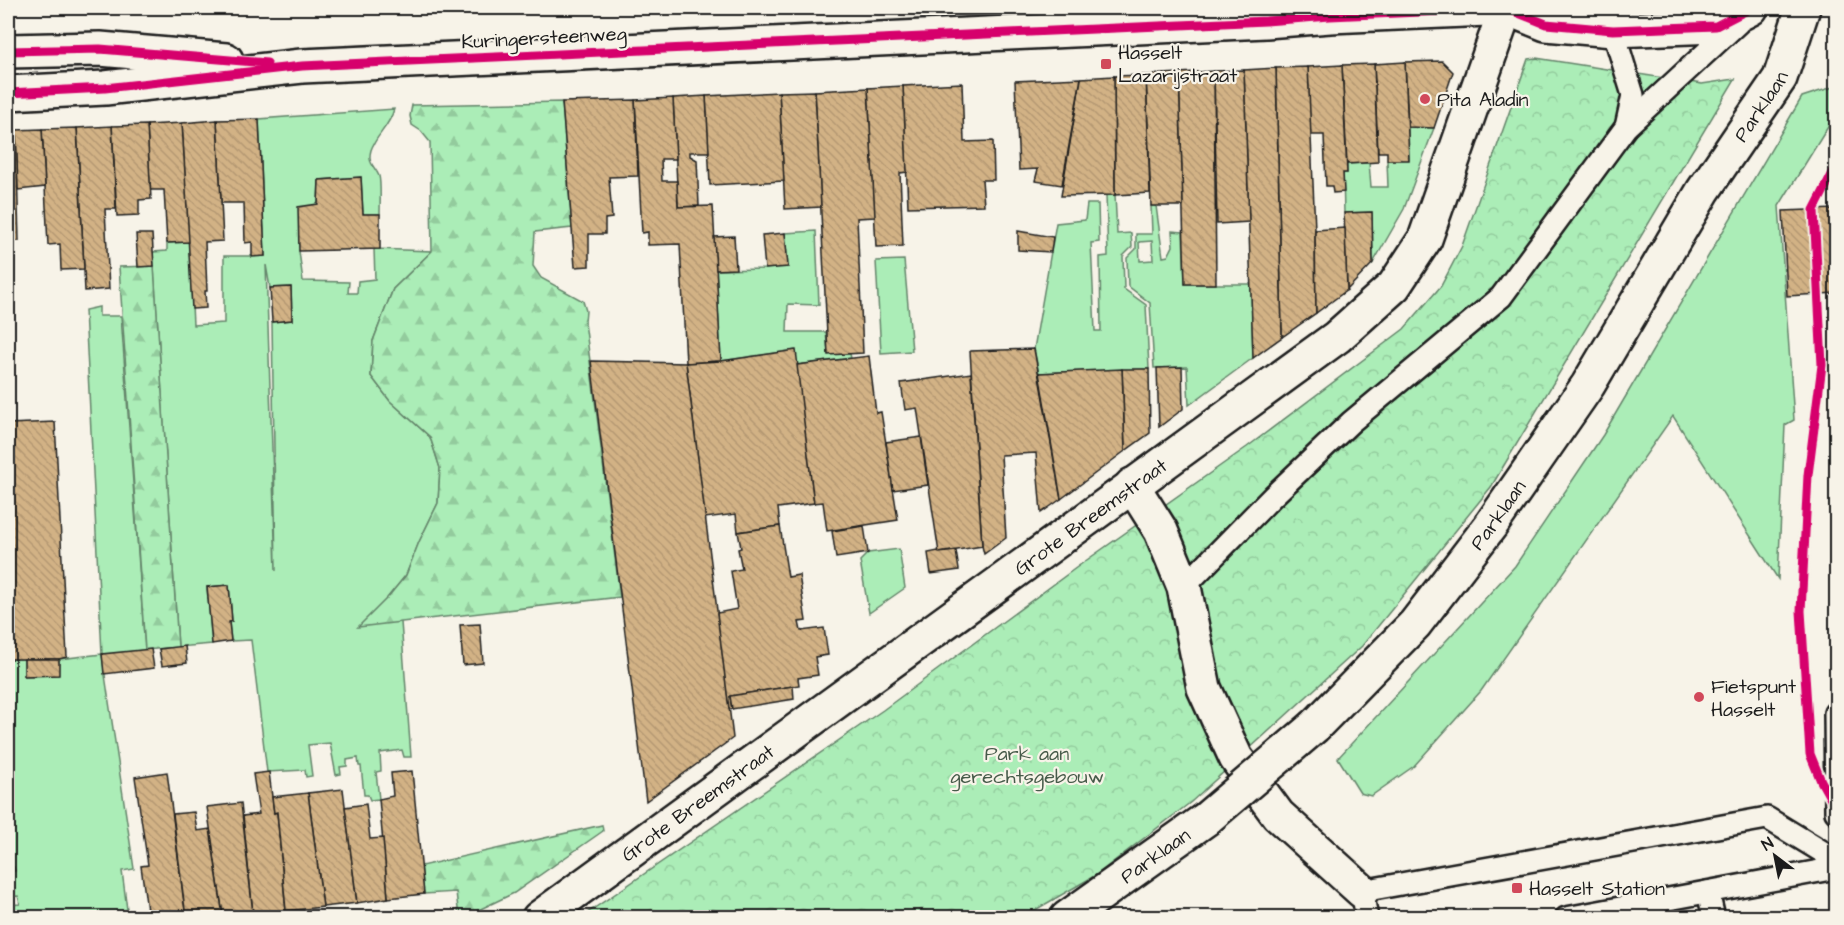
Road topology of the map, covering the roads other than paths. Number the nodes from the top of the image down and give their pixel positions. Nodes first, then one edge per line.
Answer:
1 (1508, 8) edge
2 (1753, 8) edge
3 (1803, 8) edge
4 (1266, 14) edge
5 (1613, 30) junction
6 (8, 51) edge
7 (302, 66) junction
8 (8, 93) edge
9 (1626, 127) junction
10 (1132, 485) junction
11 (1184, 587) junction
12 (1835, 713) edge
13 (1836, 812) edge
14 (1836, 860) edge
15 (1836, 868) edge
16 (1708, 892) junction
17 (1364, 904) edge
18 (1660, 909) edge
19 (1609, 914) edge
20 (539, 918) edge
21 (1067, 918) edge
22 (1566, 918) edge
23 (1714, 918) edge

1 - 4 street, Kuringersteenweg
1 - 5 street, Kuringersteenweg
1 - 10 street, Grote Breemstraat
2 - 5 street, Kuringersteenweg
2 - 9 lane
3 - 21 street, Parklaan, bridge
4 - 7 street, Kuringersteenweg
5 - 9 lane
6 - 7 street, Kuringersteenweg
7 - 8 street, Kuringersteenweg
9 - 11 lane
10 - 11 street
10 - 20 street, Grote Breemstraat
11 - 17 street
12 - 13 lane
14 - 17 lane
15 - 16 lane
16 - 18 lane
16 - 23 lane
18 - 19 lane
19 - 22 lane

